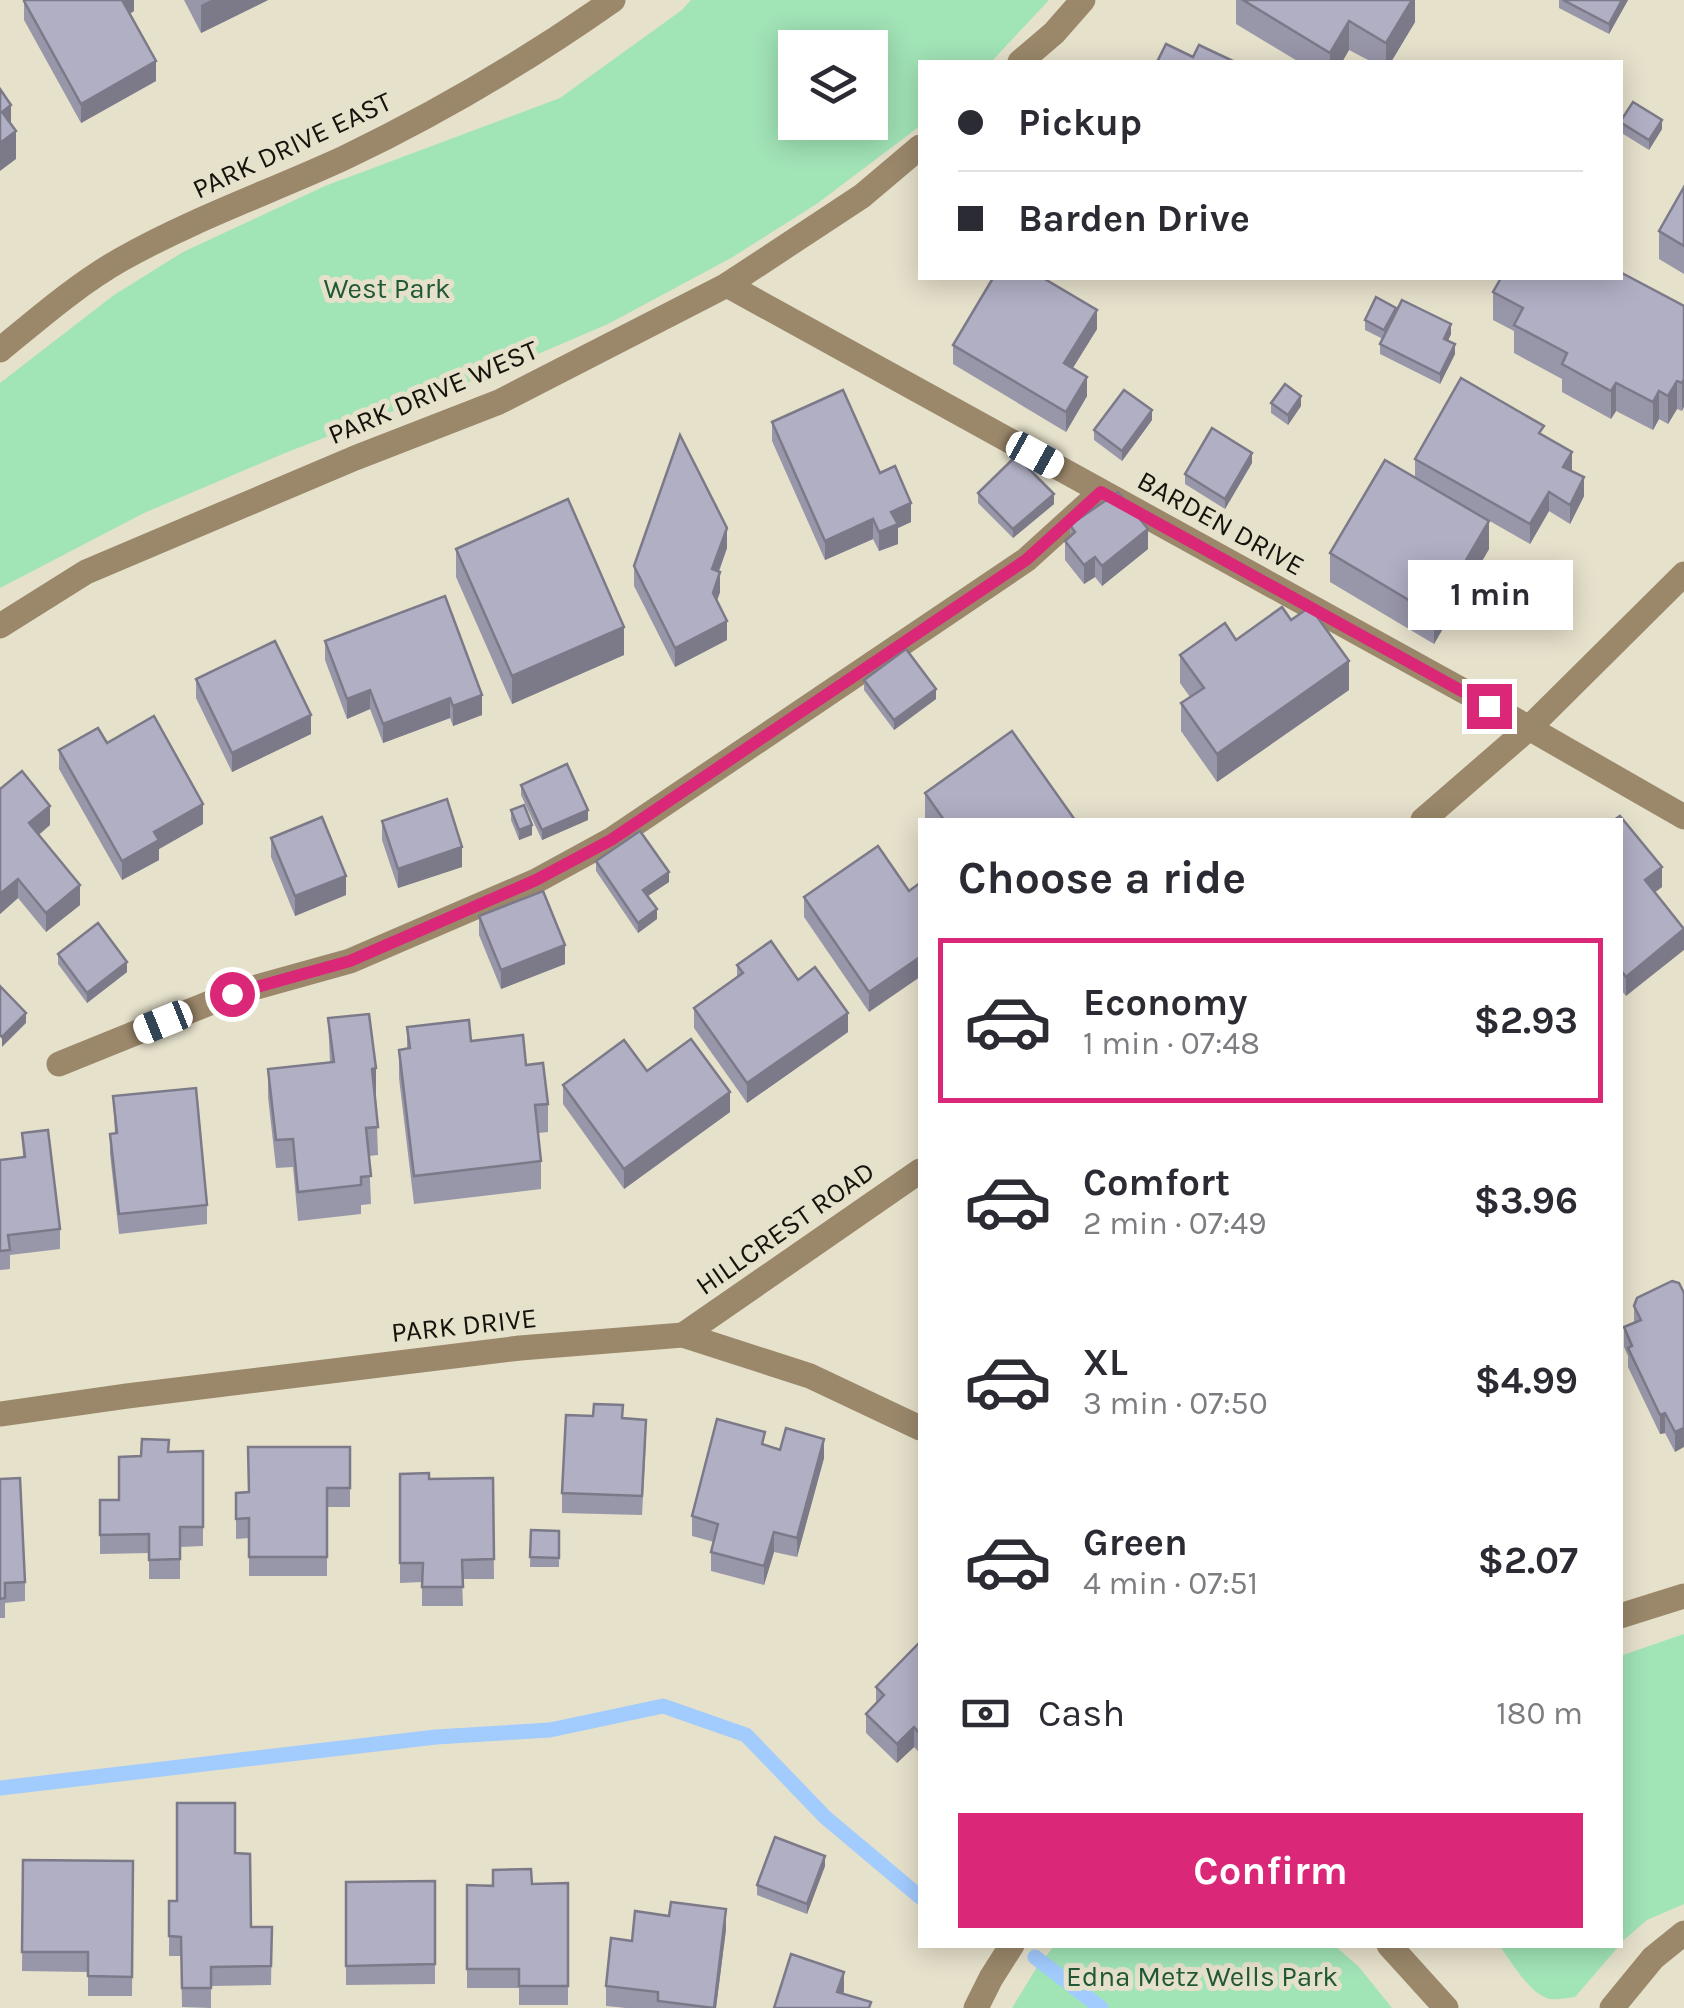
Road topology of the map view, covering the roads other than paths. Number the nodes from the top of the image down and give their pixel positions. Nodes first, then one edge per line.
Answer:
1 (614, 0) edge
2 (1083, 0) edge
3 (1022, 60) edge
4 (918, 149) edge
5 (727, 285) junction
6 (0, 350) edge
7 (1101, 492) junction
8 (1684, 574) edge
9 (0, 626) edge
10 (1529, 728) junction
11 (1684, 817) edge
12 (1425, 818) edge
13 (59, 1064) dead end
14 (918, 1171) edge
15 (684, 1335) junction
16 (0, 1414) edge
17 (918, 1427) edge
18 (1684, 1596) edge
19 (1623, 1615) edge
20 (1684, 1933) edge
21 (1010, 1948) edge
22 (1392, 1948) edge
23 (976, 2008) edge
24 (1446, 2008) edge
25 (1612, 2008) edge

1 - 6 street, PARK DRIVE EAST
2 - 3 street
4 - 5 street, PARK DRIVE WEST
5 - 7 street, BARDEN DRIVE
5 - 9 street, PARK DRIVE WEST
7 - 10 street, BARDEN DRIVE
7 - 13 street
8 - 10 street
10 - 11 street, BARDEN DRIVE
10 - 12 street
14 - 15 street, HILLCREST ROAD
15 - 16 street, PARK DRIVE
15 - 17 street, PARK DRIVE
18 - 19 street
20 - 25 street
21 - 23 street
22 - 24 street

